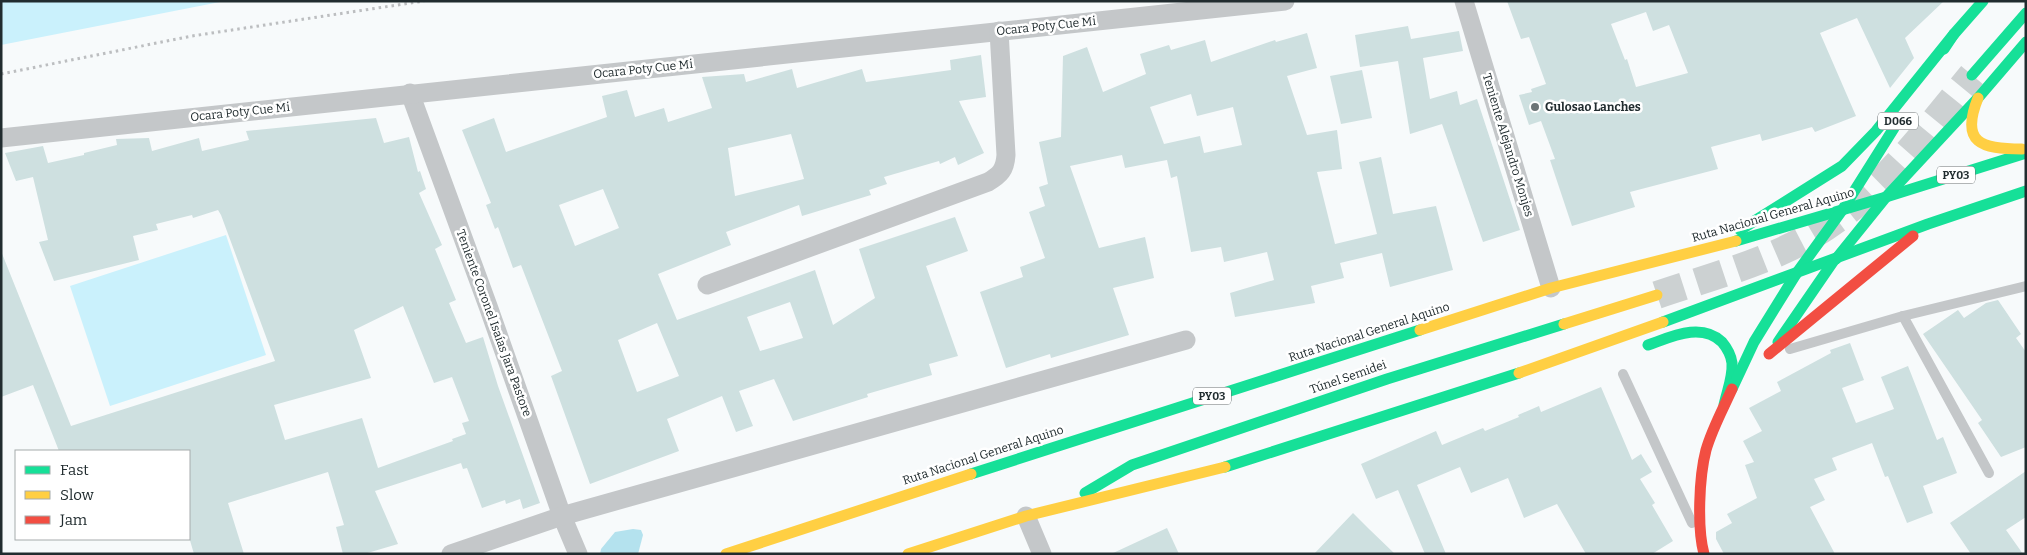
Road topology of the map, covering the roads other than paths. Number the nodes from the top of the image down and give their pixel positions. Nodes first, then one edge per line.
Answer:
1 (1285, 1) edge
2 (1464, 1) edge
3 (1983, 1) edge
4 (2026, 14) edge
5 (999, 31) junction
6 (1954, 34) junction
7 (2026, 42) edge
8 (1972, 75) tunnel mouth
9 (410, 93) junction
10 (1978, 98) junction
11 (1, 138) edge
12 (2026, 148) edge
13 (2026, 152) edge
14 (2026, 191) edge
15 (1886, 197) junction
16 (1843, 210) junction
17 (1928, 224) junction
18 (1702, 252) junction
19 (1836, 259) junction
20 (1796, 274) junction
21 (707, 285) dead end
22 (2026, 286) edge
23 (1551, 288) junction
24 (1657, 295) tunnel mouth
25 (1904, 316) junction
26 (1186, 340) dead end
27 (1633, 350) dead end
28 (1766, 358) junction
29 (1554, 362) junction
30 (1581, 364) dead end
31 (1623, 374) dead end
32 (1750, 376) dead end
33 (1724, 406) junction
34 (1989, 473) dead end
35 (1057, 509) junction
36 (562, 516) junction
37 (1026, 516) junction
38 (1700, 540) junction
39 (451, 554) edge
40 (578, 554) edge
41 (726, 554) edge
42 (908, 554) edge
43 (1042, 554) edge
44 (1704, 554) edge

1 - 5 street, Ocara Poty Cue Mi
2 - 23 street, Teniente Alejandro Monjes
3 - 6 main road, D066
4 - 8 main road
5 - 9 street, Ocara Poty Cue Mi
5 - 21 street
6 - 16 main road, D066
6 - 18 main road
7 - 10 main road
9 - 11 street, Ocara Poty Cue Mi
9 - 36 street, Teniente Coronel Isaías Jara Pastore
10 - 12 main road
10 - 15 main road
13 - 15 main road, Ruta Nacional General Aquino / PY03
14 - 17 main road
15 - 16 main road, Ruta Nacional General Aquino / PY03
15 - 19 main road
16 - 18 main road, Ruta Nacional General Aquino / PY03
16 - 20 main road, D066
17 - 19 main road
17 - 28 main road
18 - 23 main road, Ruta Nacional General Aquino / PY03
19 - 20 main road
19 - 28 main road
20 - 29 main road
20 - 33 main road
22 - 25 lane
23 - 41 main road, Ruta Nacional General Aquino / PY03
24 - 35 main road, Túnel Semidei
25 - 28 lane
25 - 34 lane
26 - 36 street
27 - 33 main road
29 - 30 main road
29 - 35 main road
31 - 38 lane
32 - 33 main road
33 - 38 main road
35 - 37 main road
36 - 39 street
36 - 40 street, Teniente Coronel Isaías Jara Pastore
37 - 42 main road
37 - 43 street
38 - 44 main road

